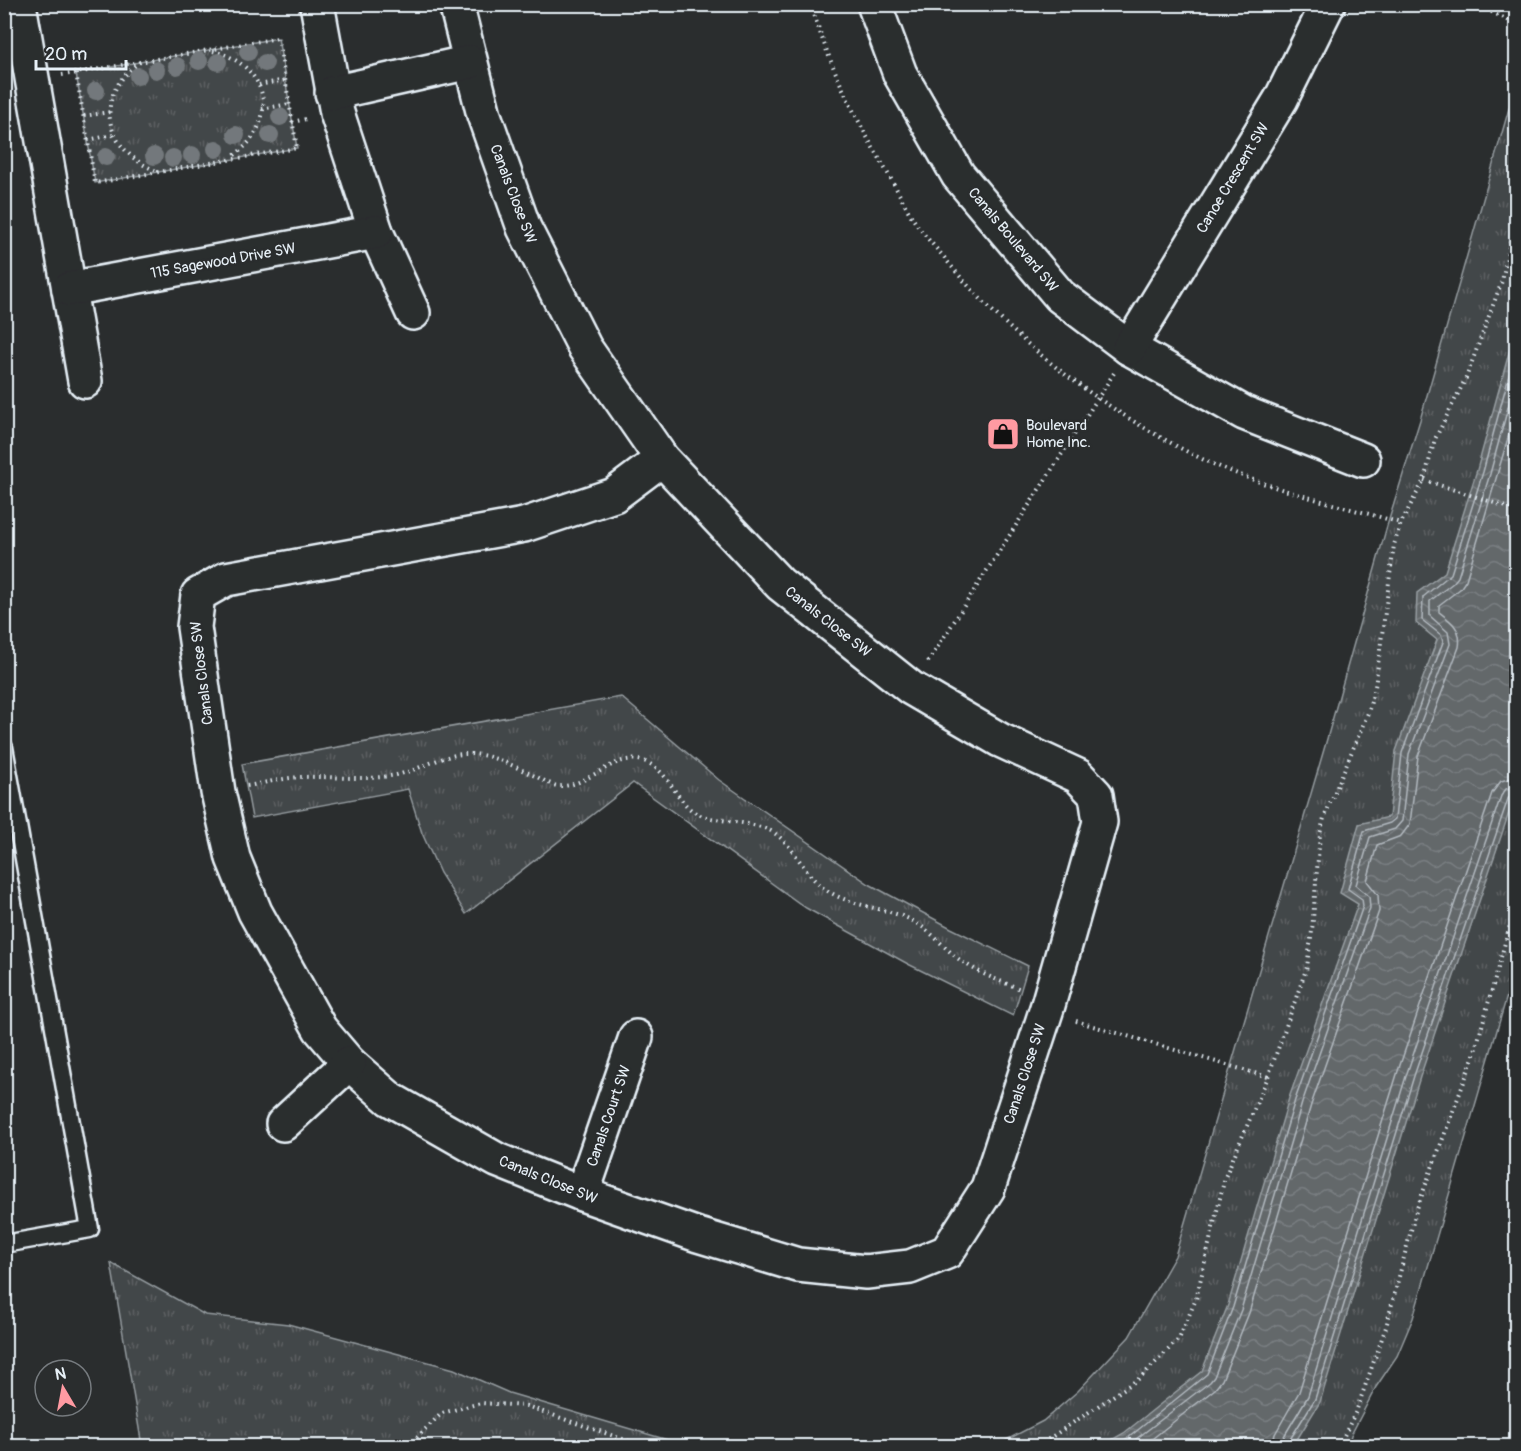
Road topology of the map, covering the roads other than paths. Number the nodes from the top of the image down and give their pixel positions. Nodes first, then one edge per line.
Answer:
1 (19, 4) edge
2 (317, 4) edge
3 (456, 4) edge
4 (874, 4) edge
5 (1328, 4) edge
6 (470, 62) junction
7 (332, 93) junction
8 (376, 232) junction
9 (69, 289) junction
10 (413, 313) dead end
11 (1129, 348) junction
12 (85, 381) dead end
13 (662, 459) junction
14 (1363, 460) dead end
15 (4, 747) edge
16 (636, 1037) dead end
17 (349, 1063) junction
18 (283, 1124) dead end
19 (582, 1194) junction
20 (4, 1244) edge

1 - 9 street
2 - 7 street
3 - 6 street, Canals Close SW
4 - 11 street, Canals Boulevard SW
5 - 11 street, Canoe Crescent SW
6 - 7 street
6 - 13 street, Canals Close SW
7 - 8 street
8 - 9 street, 115 Sagewood Drive SW
8 - 10 street
9 - 12 street
11 - 14 street, Canals Boulevard SW
13 - 17 street, Canals Close SW
13 - 19 street, Canals Close SW
15 - 20 lane
16 - 19 street, Canals Court SW
17 - 18 street
17 - 19 street, Canals Close SW

